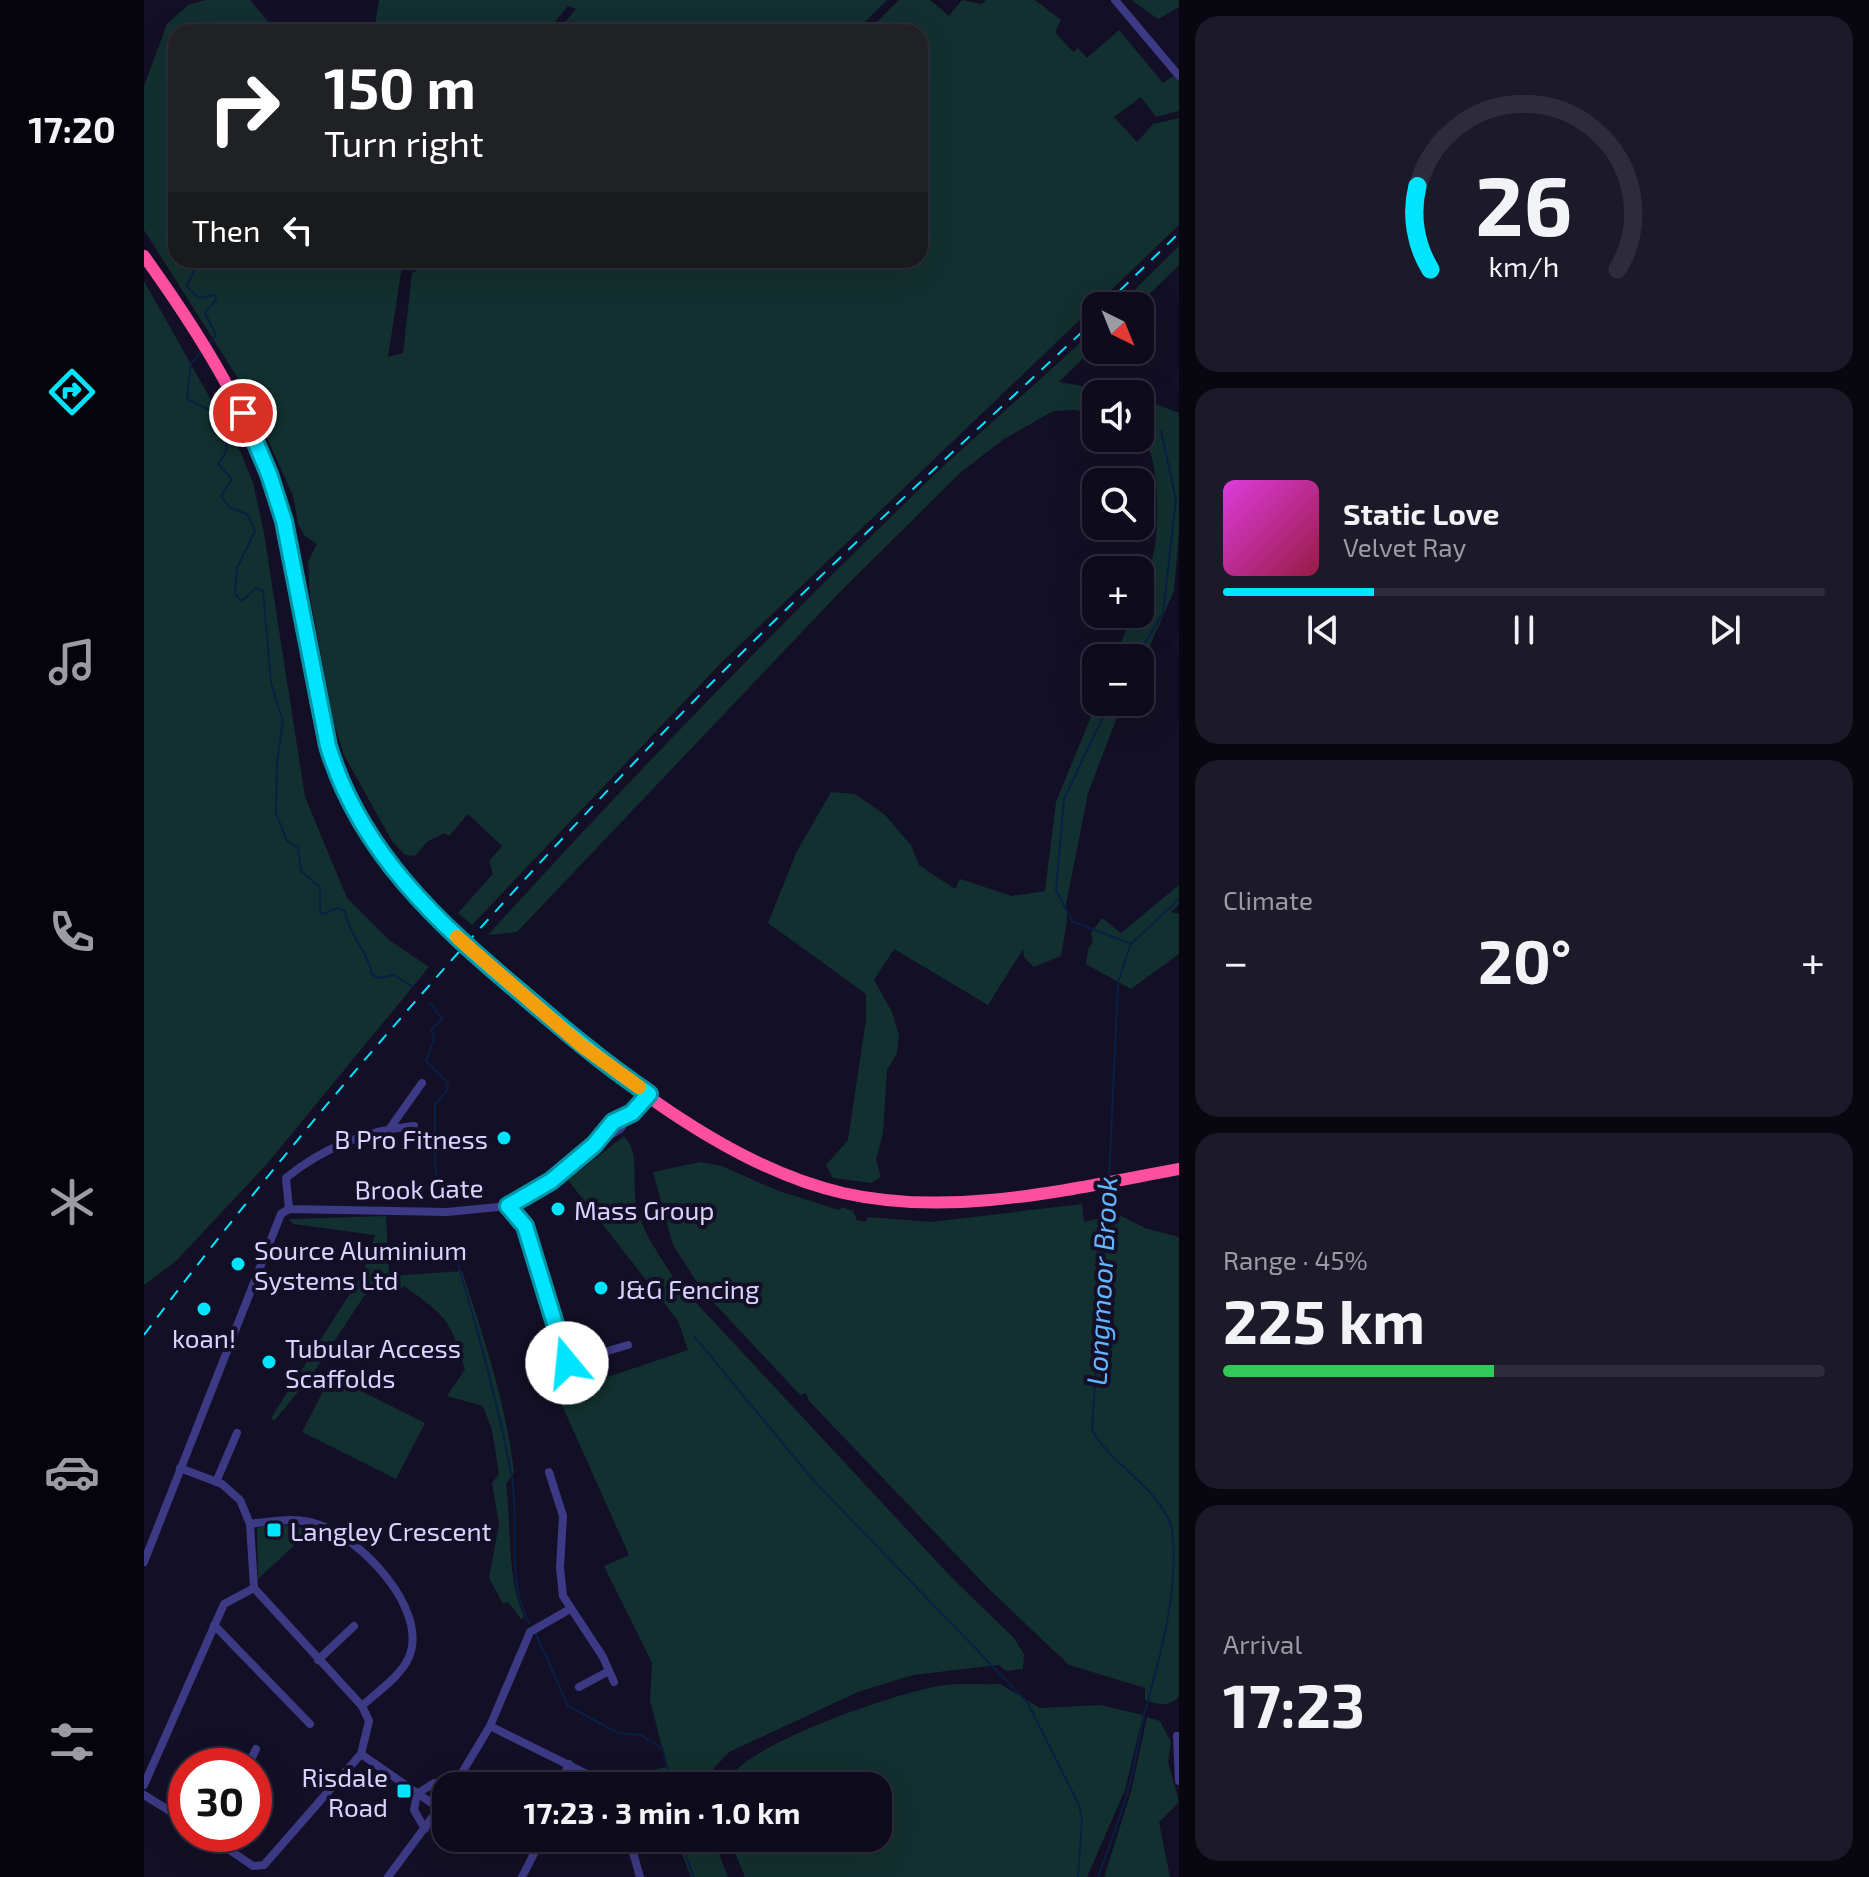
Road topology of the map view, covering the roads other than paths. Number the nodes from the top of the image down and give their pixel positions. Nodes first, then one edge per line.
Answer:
1 (1115, 0) edge
2 (1179, 76) edge
3 (144, 256) edge
4 (422, 1083) dead end
5 (649, 1094) junction
6 (414, 1126) dead end
7 (390, 1128) junction
8 (1179, 1169) edge
9 (508, 1206) junction
10 (289, 1209) junction
11 (628, 1345) dead end
12 (237, 1433) dead end
13 (180, 1468) junction
14 (549, 1472) dead end
15 (216, 1482) junction
16 (250, 1524) junction
17 (144, 1562) edge
18 (254, 1588) junction
19 (570, 1609) junction
20 (214, 1625) junction
21 (354, 1626) dead end
22 (318, 1660) junction
23 (609, 1671) junction
24 (614, 1682) dead end
25 (579, 1687) dead end
26 (362, 1706) junction
27 (310, 1724) dead end
28 (490, 1726) junction
29 (1177, 1736) dead end
30 (361, 1754) junction
31 (569, 1764) junction
32 (462, 1772) edge
33 (565, 1772) edge
34 (584, 1772) edge
35 (1179, 1781) edge
36 (432, 1784) edge
37 (144, 1785) edge
38 (417, 1794) junction
39 (144, 1795) edge
40 (432, 1804) edge
41 (168, 1810) edge
42 (432, 1820) edge
43 (425, 1829) junction
44 (236, 1852) edge
45 (535, 1852) edge
46 (633, 1852) edge
47 (388, 1877) edge
48 (522, 1877) edge
49 (640, 1877) edge

1 - 2 street
3 - 5 highway
4 - 7 street
5 - 8 highway
5 - 9 street
6 - 7 street
7 - 10 street
9 - 10 street, Brook Gate
9 - 11 street, Brook Gate
10 - 13 street
12 - 15 street
13 - 15 street
13 - 17 street
14 - 19 street
15 - 16 street
16 - 18 street
16 - 26 street
18 - 20 street
18 - 22 street
19 - 23 street
19 - 28 street
20 - 27 street
20 - 37 street
21 - 22 street
22 - 26 street
23 - 24 street
23 - 25 street
26 - 30 street
28 - 31 street
28 - 32 street
29 - 35 street
30 - 38 street
30 - 44 street
31 - 33 street
31 - 34 street
36 - 38 street
38 - 40 street
38 - 43 street
39 - 41 street
42 - 43 street
43 - 47 street
45 - 48 street
46 - 49 street

